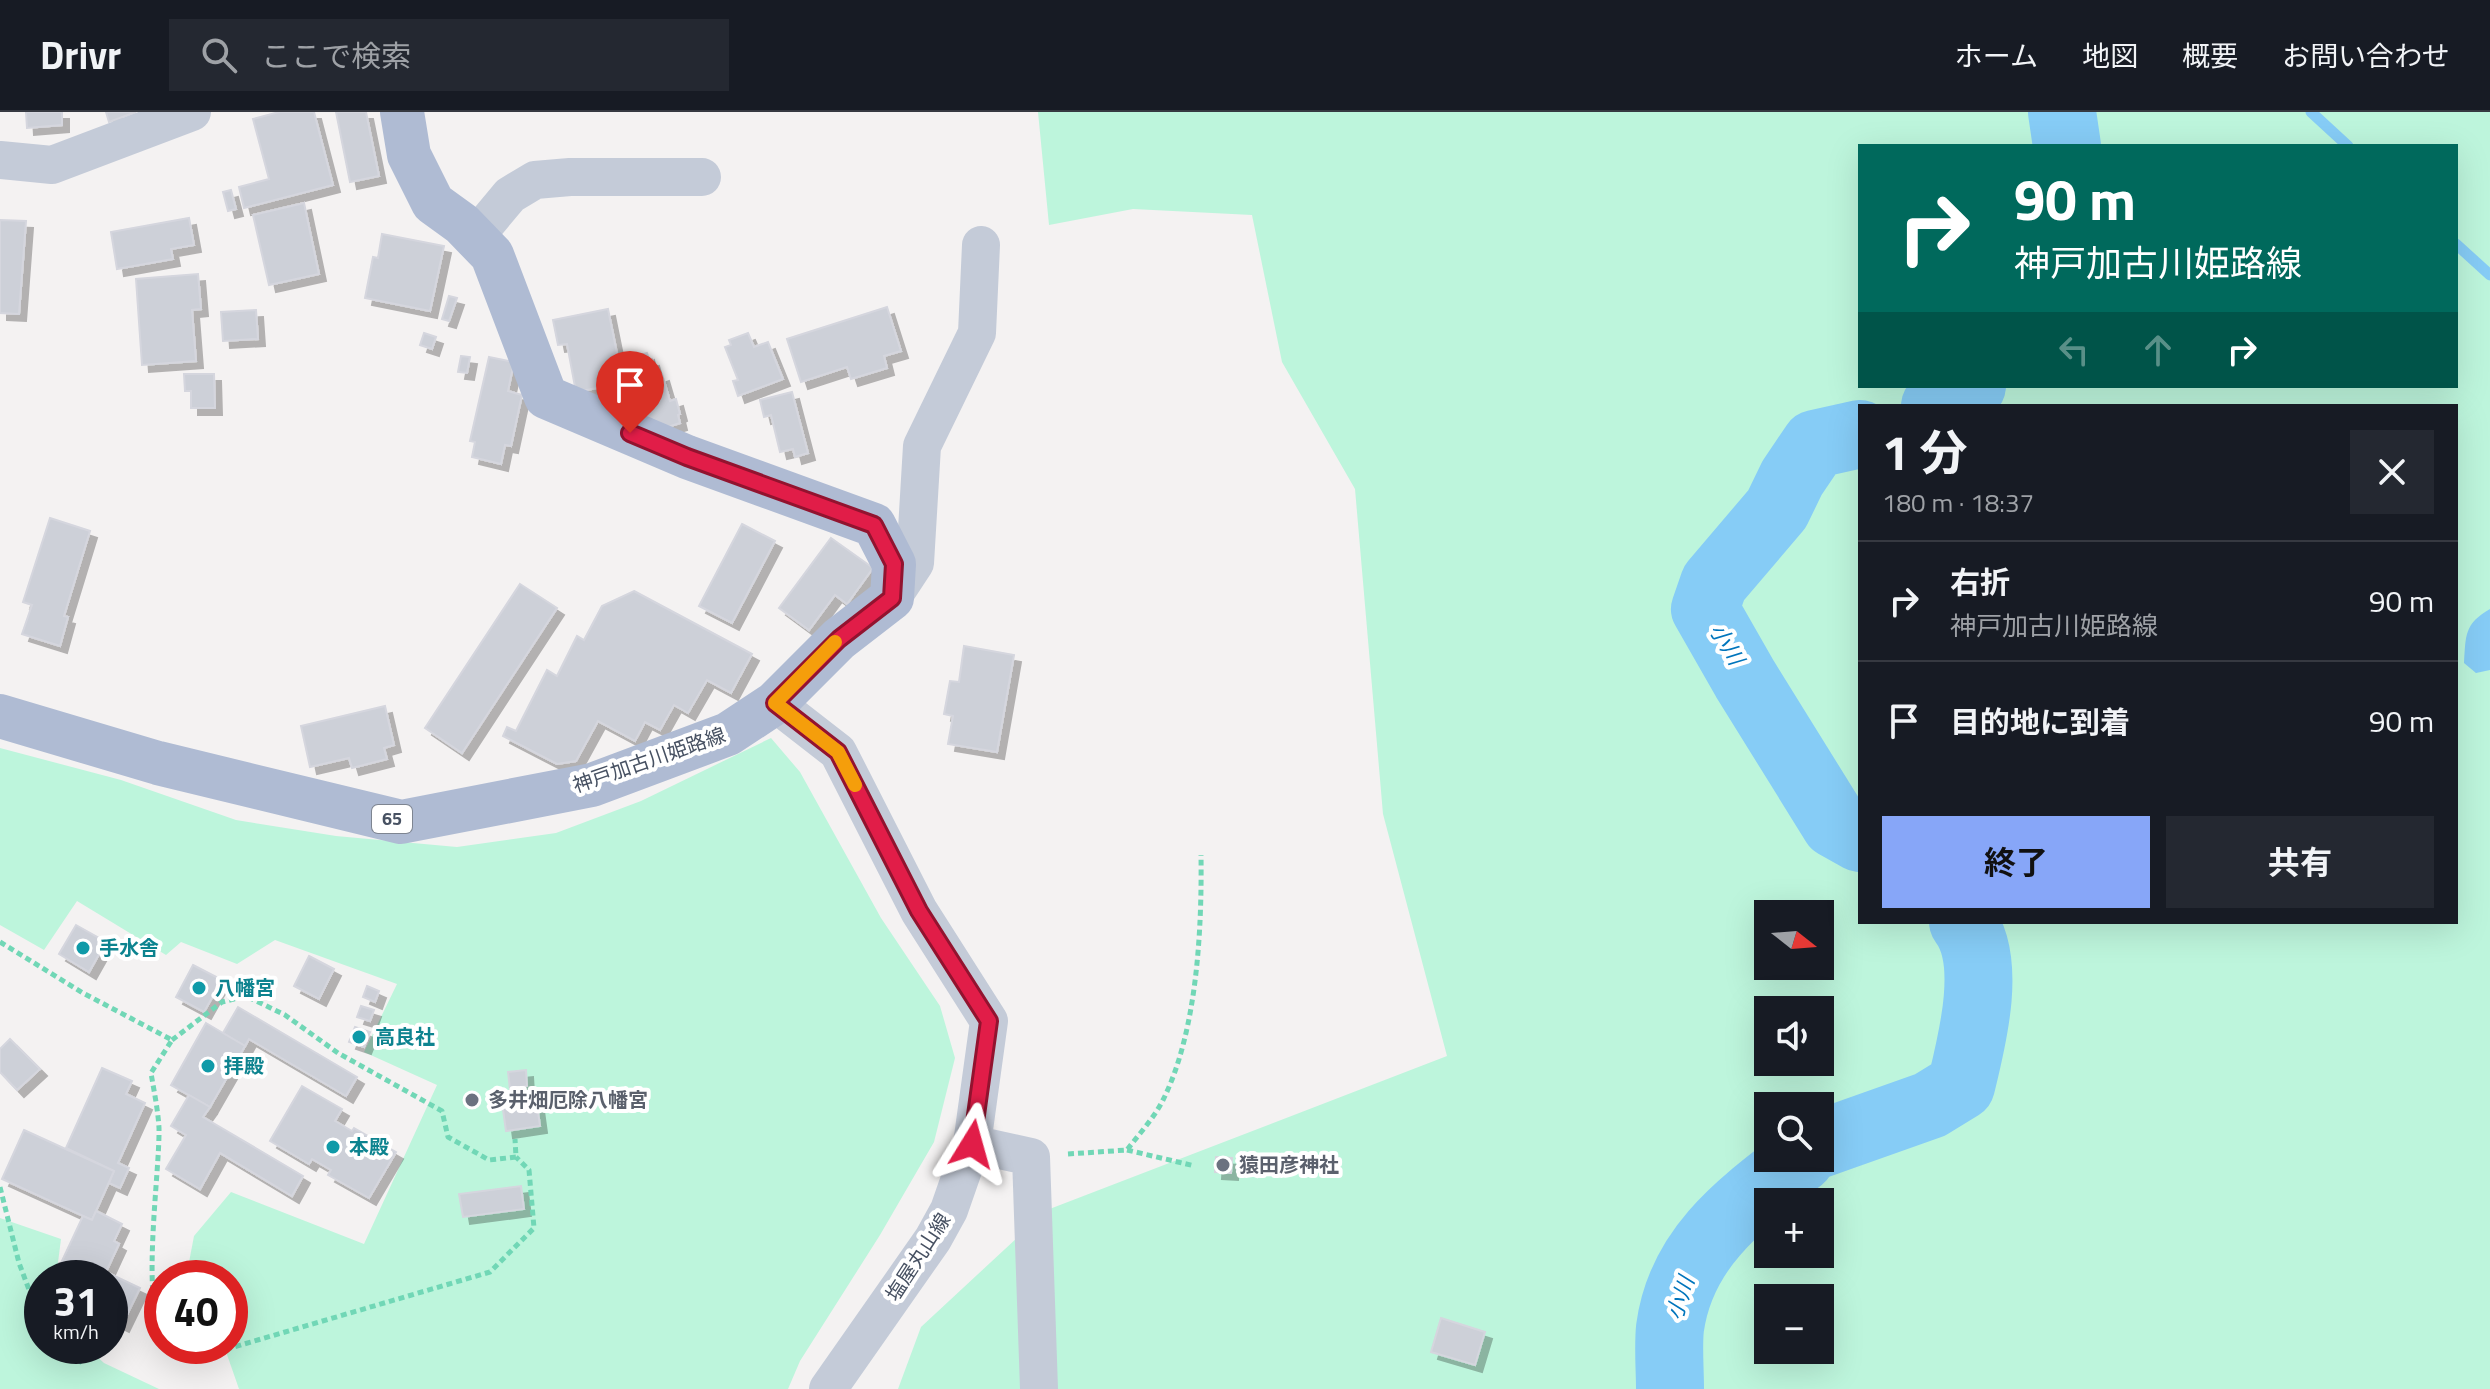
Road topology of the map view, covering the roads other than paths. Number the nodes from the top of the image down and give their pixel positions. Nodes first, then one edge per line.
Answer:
1 (192, 112) edge
2 (402, 112) edge
3 (0, 160) edge
4 (702, 177) dead end
5 (475, 237) junction
6 (981, 245) dead end
7 (892, 598) junction
8 (775, 703) junction
9 (0, 716) edge
10 (972, 1144) junction
11 (828, 1389) edge
12 (1039, 1389) edge

1 - 3 street
2 - 5 main road
4 - 5 street
5 - 7 main road
6 - 7 street
7 - 8 main road, 神戸加古川姫路線 / 65
8 - 9 main road, 神戸加古川姫路線 / 65
8 - 10 street, 塩屋丸山線
10 - 11 street, 塩屋丸山線
10 - 12 street

